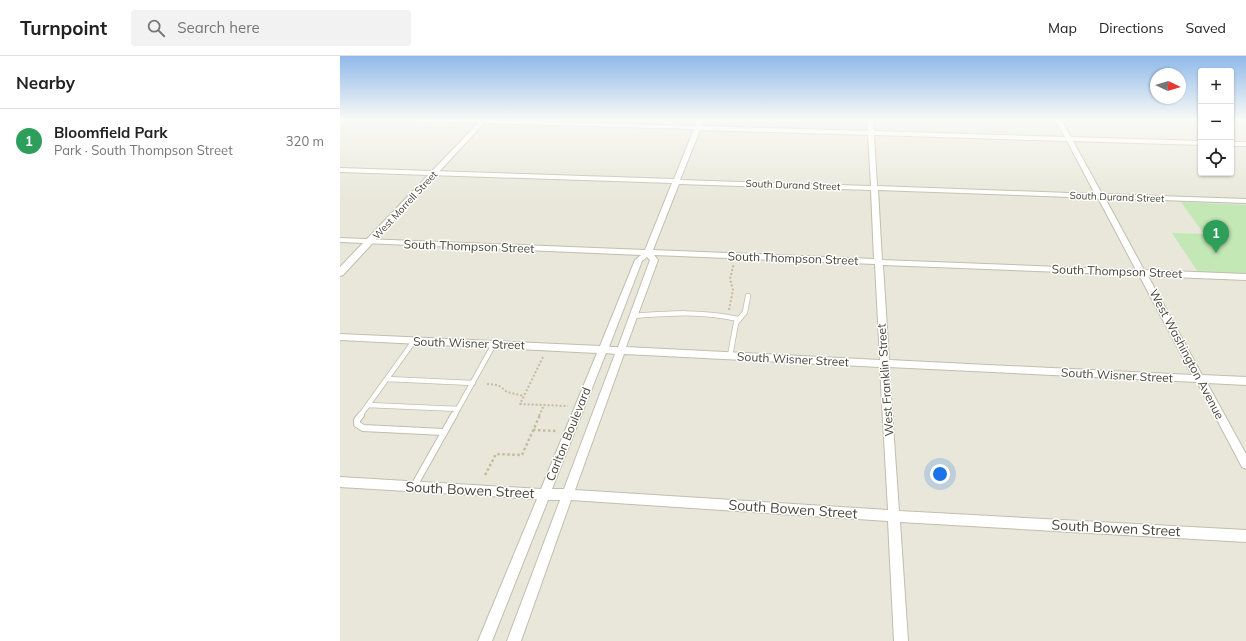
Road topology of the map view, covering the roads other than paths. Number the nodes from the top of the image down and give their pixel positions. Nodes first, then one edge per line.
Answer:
1 (459, 146) edge
2 (691, 146) edge
3 (872, 146) edge
4 (1073, 146) edge
5 (340, 170) edge
6 (434, 173) junction
7 (677, 182) junction
8 (874, 188) junction
9 (1101, 196) junction
10 (1246, 201) edge
11 (340, 240) edge
12 (370, 241) junction
13 (648, 253) junction
14 (877, 261) junction
15 (1142, 272) junction
16 (340, 273) edge
17 (1246, 276) edge
18 (748, 296) dead end
19 (634, 316) junction
20 (738, 319) junction
21 (340, 338) edge
22 (414, 341) junction
23 (494, 344) junction
24 (602, 349) junction
25 (621, 350) junction
26 (730, 356) junction
27 (885, 363) junction
28 (387, 378) junction
29 (1199, 379) junction
30 (1246, 381) edge
31 (473, 384) junction
32 (368, 405) junction
33 (458, 409) junction
34 (444, 432) junction
35 (1246, 464) edge
36 (340, 482) edge
37 (413, 487) junction
38 (544, 494) junction
39 (567, 495) junction
40 (893, 516) junction
41 (1246, 536) edge
42 (485, 641) edge
43 (514, 641) edge
44 (901, 641) edge

1 - 6 street, West Morrell Street
2 - 7 street, Carlton Boulevard
3 - 8 street, West Franklin Street
4 - 9 street, West Washington Avenue
5 - 6 street, South Durand Street
6 - 7 street, South Durand Street
6 - 12 street, West Morrell Street
7 - 8 street, South Durand Street
7 - 13 street, Carlton Boulevard
8 - 9 street, South Durand Street
8 - 14 street, West Franklin Street
9 - 10 street, South Durand Street
9 - 15 street, West Washington Avenue
11 - 12 street, South Thompson Street
12 - 13 street, South Thompson Street
12 - 16 street, West Morrell Street
13 - 14 street, South Thompson Street
13 - 19 street, Carlton Boulevard
13 - 24 street, Carlton Boulevard
14 - 15 street, South Thompson Street
14 - 27 street, West Franklin Street
15 - 17 street, South Thompson Street
15 - 29 street, West Washington Avenue
18 - 20 lane
19 - 20 lane
19 - 25 street, Carlton Boulevard
20 - 26 lane
21 - 22 street, South Wisner Street
22 - 23 street, South Wisner Street
22 - 28 lane
23 - 24 street, South Wisner Street
23 - 31 lane
24 - 25 street, South Wisner Street
24 - 38 street, Carlton Boulevard
25 - 26 street, South Wisner Street
25 - 39 street, Carlton Boulevard
26 - 27 street, South Wisner Street
27 - 29 street, South Wisner Street
27 - 40 street, West Franklin Street
28 - 31 lane
28 - 32 lane
29 - 30 street, South Wisner Street
29 - 35 street, West Washington Avenue
31 - 33 lane
32 - 33 lane
32 - 34 lane
33 - 34 lane
34 - 37 lane
36 - 37 street, South Bowen Street
37 - 38 street, South Bowen Street
38 - 39 street, South Bowen Street
38 - 42 street, Carlton Boulevard
39 - 40 street, South Bowen Street
39 - 43 street, Carlton Boulevard
40 - 41 street, South Bowen Street
40 - 44 street, West Franklin Street

